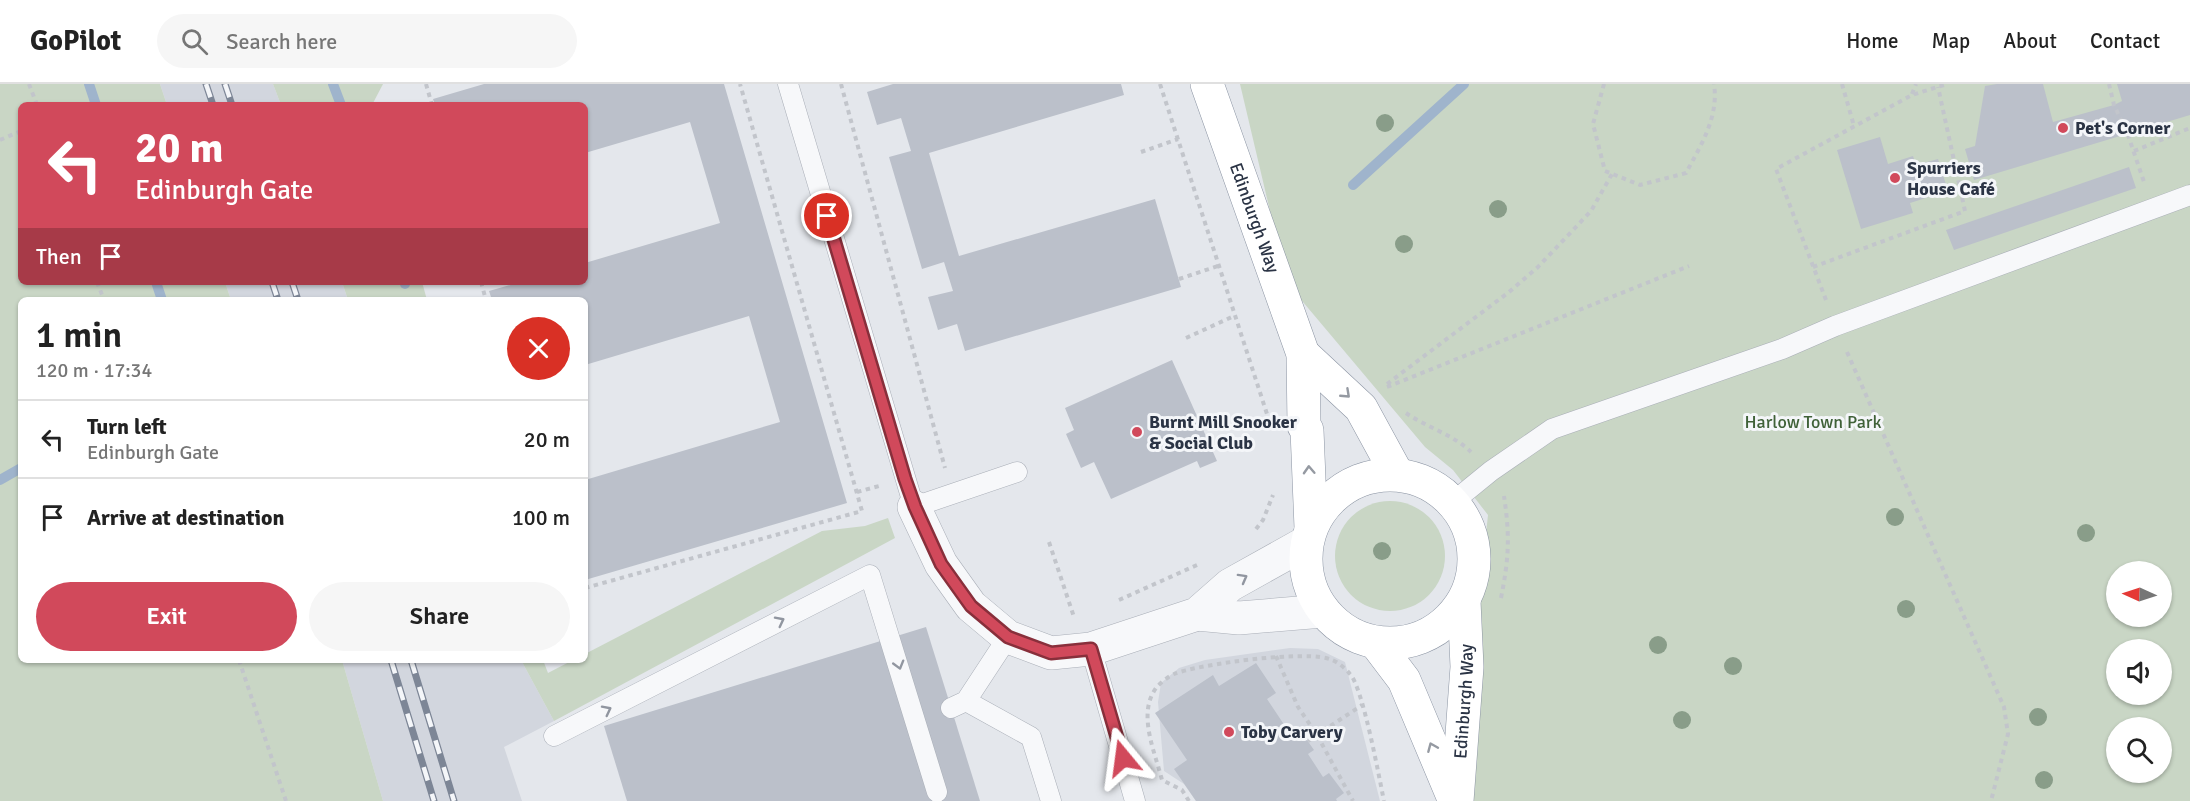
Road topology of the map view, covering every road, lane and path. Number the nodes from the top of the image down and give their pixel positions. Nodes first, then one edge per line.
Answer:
1 (29, 84) edge
2 (426, 84) edge
3 (740, 84) edge
4 (788, 84) edge
5 (842, 84) edge
6 (1161, 84) edge
7 (1207, 84) edge
8 (1604, 84) edge
9 (1714, 84) edge
10 (1842, 84) edge
11 (1916, 84) edge
12 (1947, 84) edge
13 (2109, 84) edge
14 (1938, 87) junction
15 (1912, 95) junction
16 (36, 102) edge
17 (431, 102) edge
18 (1854, 126) junction
19 (2190, 128) edge
20 (18, 132) edge
21 (1178, 139) junction
22 (0, 140) edge
23 (2134, 151) junction
24 (1141, 152) dead end
25 (1612, 174) junction
26 (2190, 195) edge
27 (2153, 208) junction
28 (1218, 266) junction
29 (1689, 266) dead end
30 (1813, 267) junction
31 (1179, 279) dead end
32 (1234, 316) junction
33 (1835, 326) junction
34 (1186, 338) dead end
35 (1303, 354) junction
36 (1403, 411) dead end
37 (1270, 424) dead end
38 (1491, 471) junction
39 (1017, 472) dead end
40 (1397, 474) junction
41 (1275, 490) dead end
42 (952, 495) junction
43 (1453, 502) junction
44 (915, 507) junction
45 (1309, 535) junction
46 (1250, 536) dead end
47 (1049, 542) dead end
48 (1201, 563) dead end
49 (588, 587) edge
50 (1117, 601) dead end
51 (1464, 601) junction
52 (1501, 601) dead end
53 (1323, 610) junction
54 (1197, 614) junction
55 (1085, 615) dead end
56 (1008, 637) junction
57 (1376, 643) junction
58 (1091, 649) junction
59 (1276, 656) junction
60 (240, 663) edge
61 (1362, 705) junction
62 (1317, 735) junction
63 (555, 736) dead end
64 (1308, 741) dead end
65 (937, 792) dead end
66 (286, 801) edge
67 (1051, 801) edge
68 (1135, 801) edge
69 (1189, 801) edge
70 (1353, 801) edge
71 (1384, 801) edge
72 (1456, 801) edge
73 (1991, 801) edge

1 - 16 path
2 - 17 path
3 - 49 path
4 - 44 lane
5 - 42 path
6 - 21 path
7 - 35 highway, Edinburgh Way
8 - 25 path
9 - 25 path
10 - 18 path
11 - 15 path
12 - 14 path
13 - 23 path
14 - 15 path
14 - 30 path
15 - 18 path
18 - 30 path
19 - 23 path
20 - 22 path
21 - 24 path
21 - 28 path
23 - 27 path
25 - 29 path
26 - 27 lane
27 - 33 lane
28 - 31 path
28 - 32 path
30 - 33 path
32 - 34 path
32 - 37 path
33 - 38 lane
33 - 73 path
35 -> 40 highway, Edinburgh Way
45 -> 35 highway, Edinburgh Way
36 - 38 path
38 - 43 lane
38 - 52 path
39 - 42 lane
40 - 43 highway
40 - 45 highway
41 - 46 path
42 - 44 lane
43 - 51 highway
44 - 56 street
45 - 53 highway
54 -> 45 street
47 - 55 path
48 - 50 path
51 - 57 highway
51 - 72 highway, Edinburgh Way
53 - 54 street
53 - 57 highway
54 - 58 street
56 - 58 street
56 - 67 lane
72 -> 57 highway, Edinburgh Way
58 - 68 lane
59 - 61 path
59 - 62 path
59 - 69 path
60 - 66 path
61 - 62 path
61 - 71 path
62 - 64 path
62 - 70 path
63 -> 65 lane

